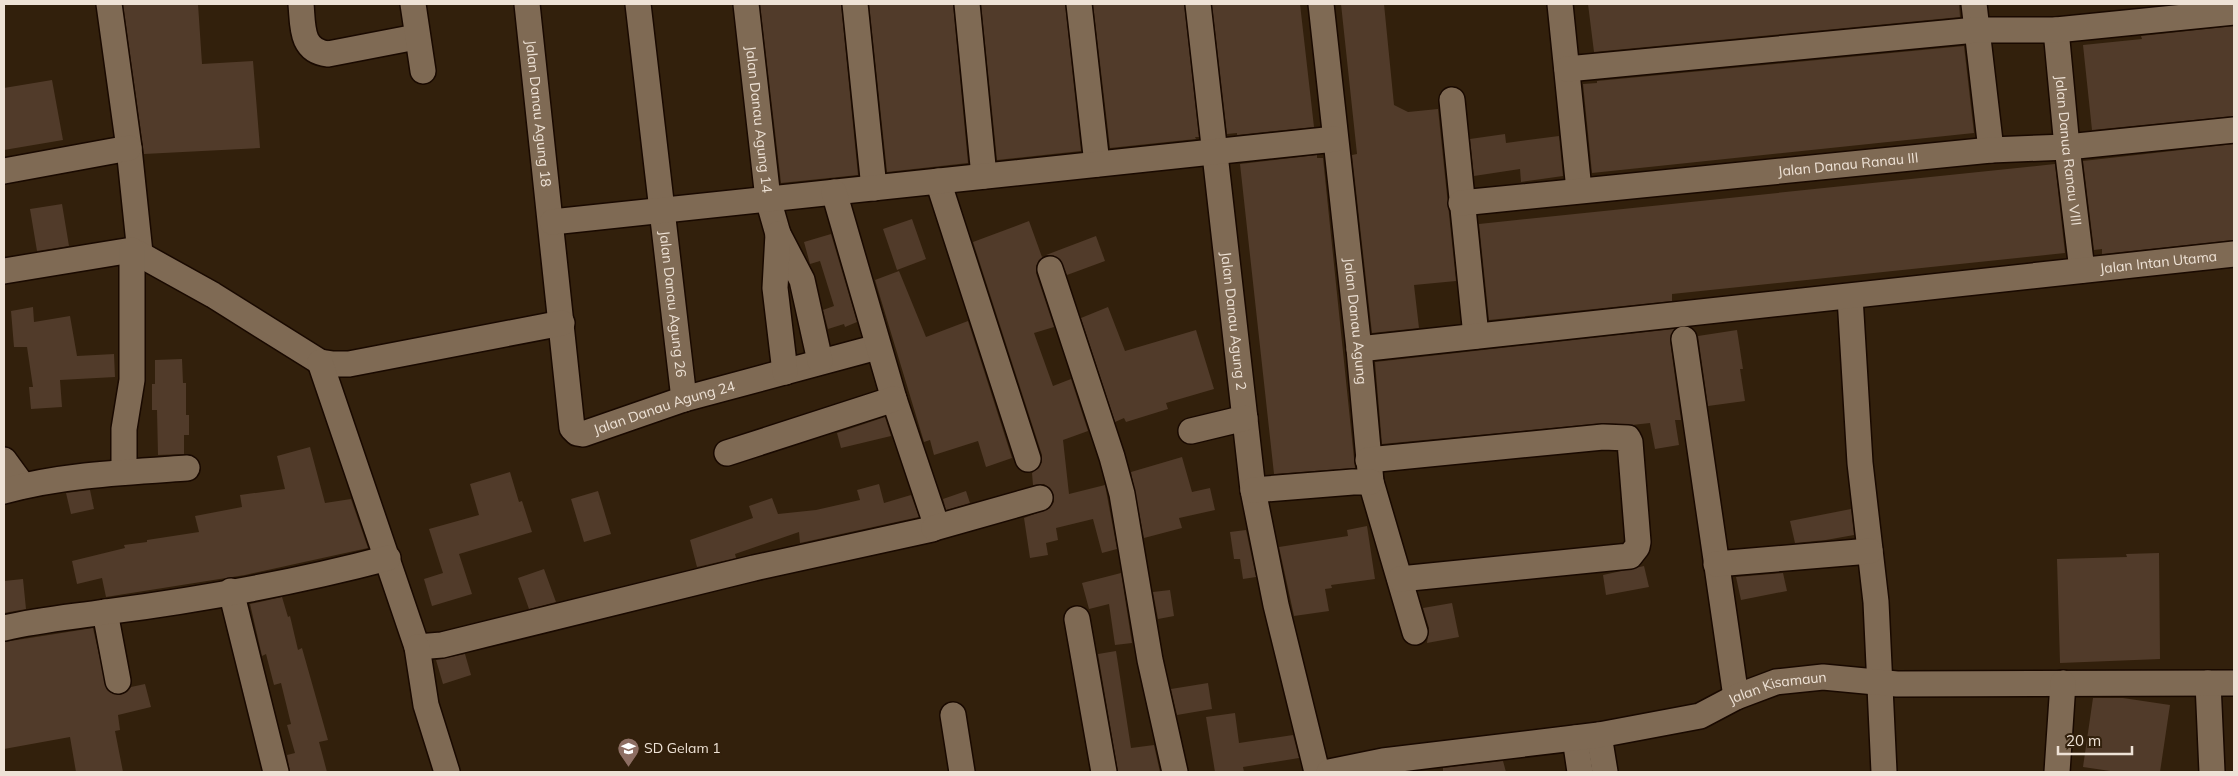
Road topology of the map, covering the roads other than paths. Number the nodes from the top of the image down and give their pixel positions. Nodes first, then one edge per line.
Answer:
1 (109, 4) edge
2 (301, 4) edge
3 (413, 4) edge
4 (528, 4) edge
5 (638, 4) edge
6 (746, 4) edge
7 (855, 4) edge
8 (967, 4) edge
9 (1080, 4) edge
10 (1198, 4) edge
11 (1321, 4) edge
12 (1560, 4) edge
13 (1974, 4) edge
14 (2234, 12) edge
15 (2114, 14) edge
16 (1976, 30) junction
17 (2056, 30) junction
18 (416, 37) junction
19 (1567, 69) junction
20 (423, 71) dead end
21 (1452, 100) dead end
22 (2234, 130) edge
23 (1335, 139) junction
24 (2067, 147) junction
25 (129, 148) junction
26 (1990, 150) junction
27 (1214, 152) junction
28 (1097, 164) junction
29 (4, 171) edge
30 (984, 176) junction
31 (938, 181) junction
32 (874, 188) junction
33 (1579, 190) junction
34 (834, 192) junction
35 (768, 199) junction
36 (1461, 203) junction
37 (662, 210) junction
38 (552, 222) junction
39 (778, 234) junction
40 (136, 252) junction
41 (2234, 254) edge
42 (1050, 269) dead end
43 (2082, 270) junction
44 (4, 271) edge
45 (1850, 297) junction
46 (562, 323) junction
47 (1476, 336) junction
48 (1684, 340) dead end
49 (870, 349) dead end
50 (1359, 349) junction
51 (820, 361) junction
52 (320, 362) junction
53 (785, 372) junction
54 (684, 399) junction
55 (894, 399) junction
56 (1245, 418) junction
57 (1191, 431) dead end
58 (726, 453) dead end
59 (1028, 459) dead end
60 (4, 460) edge
61 (187, 468) dead end
62 (1369, 471) junction
63 (124, 472) junction
64 (12, 490) edge
65 (1253, 490) junction
66 (1040, 498) dead end
67 (934, 528) junction
68 (1870, 551) junction
69 (388, 558) junction
70 (1716, 564) junction
71 (1400, 579) junction
72 (231, 591) junction
73 (105, 612) junction
74 (1077, 619) dead end
75 (4, 628) edge
76 (1415, 632) dead end
77 (417, 647) junction
78 (118, 681) dead end
79 (1881, 682) junction
80 (2208, 682) junction
81 (2234, 682) edge
82 (2062, 683) junction
83 (1736, 697) junction
84 (953, 715) dead end
85 (1599, 735) junction
86 (1575, 738) junction
87 (276, 772) edge
88 (447, 772) edge
89 (962, 772) edge
90 (1104, 772) edge
91 (1175, 772) edge
92 (1317, 772) edge
93 (1329, 772) edge
94 (1580, 772) edge
95 (1605, 772) edge
96 (1884, 772) edge
97 (2057, 772) edge
98 (2212, 772) edge

1 - 25 street
2 - 18 street
3 - 18 street
4 - 38 street, Jalan Danau Agung 18
5 - 37 street, Jalan Danau Agung 26
6 - 35 street, Jalan Danau Agung 14
7 - 32 street
8 - 30 street
9 - 28 street
10 - 27 street, Jalan Danau Agung 2
11 - 23 street, Jalan Danau Agung
12 - 19 street
13 - 16 street
14 - 15 street
15 - 17 street
16 - 17 street
16 - 19 street
16 - 26 street
17 - 24 street, Jalan Danua Ranau VIII
18 - 20 street
19 - 33 street
21 - 36 street
22 - 24 street, Jalan Danau Ranau III
23 - 27 street
23 - 50 street, Jalan Danau Agung
24 - 26 street, Jalan Danau Ranau III
24 - 43 street, Jalan Danua Ranau VIII
25 - 29 street
25 - 40 street
26 - 33 street, Jalan Danau Ranau III
27 - 28 street
27 - 56 street, Jalan Danau Agung 2
28 - 30 street
30 - 31 street
31 - 32 street
31 - 59 street
32 - 34 street
33 - 36 street, Jalan Danau Ranau III
34 - 35 street
34 - 55 street
35 - 37 street
35 - 39 street, Jalan Danau Agung 14
36 - 47 street
37 - 38 street
37 - 54 street, Jalan Danau Agung 26
38 - 46 street, Jalan Danau Agung 24
39 - 51 street, Jalan Danau Agung 14
39 - 53 street, Jalan Danau Agung 14
40 - 44 street
40 - 52 street
40 - 63 street
41 - 43 street, Jalan Intan Utama
42 - 91 street
43 - 45 street, Jalan Intan Utama
45 - 47 street, Jalan Intan Utama
45 - 68 street
46 - 52 street
46 - 54 street, Jalan Danau Agung 24
47 - 50 street, Jalan Intan Utama
48 - 70 street
49 - 51 street, Jalan Danau Agung 24
50 - 62 street, Jalan Danau Agung
51 - 53 street, Jalan Danau Agung 24
52 - 69 street
53 - 54 street, Jalan Danau Agung 24
55 - 58 street
55 - 67 street
56 - 57 street
56 - 65 street, Jalan Danau Agung 2
60 - 64 street
61 - 63 street
62 - 65 street
62 - 71 street, Jalan Danau Agung
62 - 71 street
63 - 64 street
65 - 92 street, Jalan Danau Agung 2
66 - 67 street
67 - 77 street
68 - 70 street
68 - 79 street
69 - 72 street
69 - 77 street
70 - 83 street
71 - 76 street, Jalan Danau Agung
72 - 73 street
72 - 87 street
73 - 75 street
73 - 78 street
74 - 90 street
77 - 88 street
79 - 82 street, Jalan Kisamaun
79 - 83 street, Jalan Kisamaun
79 - 96 street
80 - 81 street, Jalan Kisamaun
80 - 82 street, Jalan Kisamaun
80 - 98 street
82 - 97 street
83 - 85 street, Jalan Kisamaun
84 - 89 street
85 - 86 street, Jalan Kisamaun
85 - 95 street
86 - 93 street, Jalan Kisamaun
86 - 94 street

